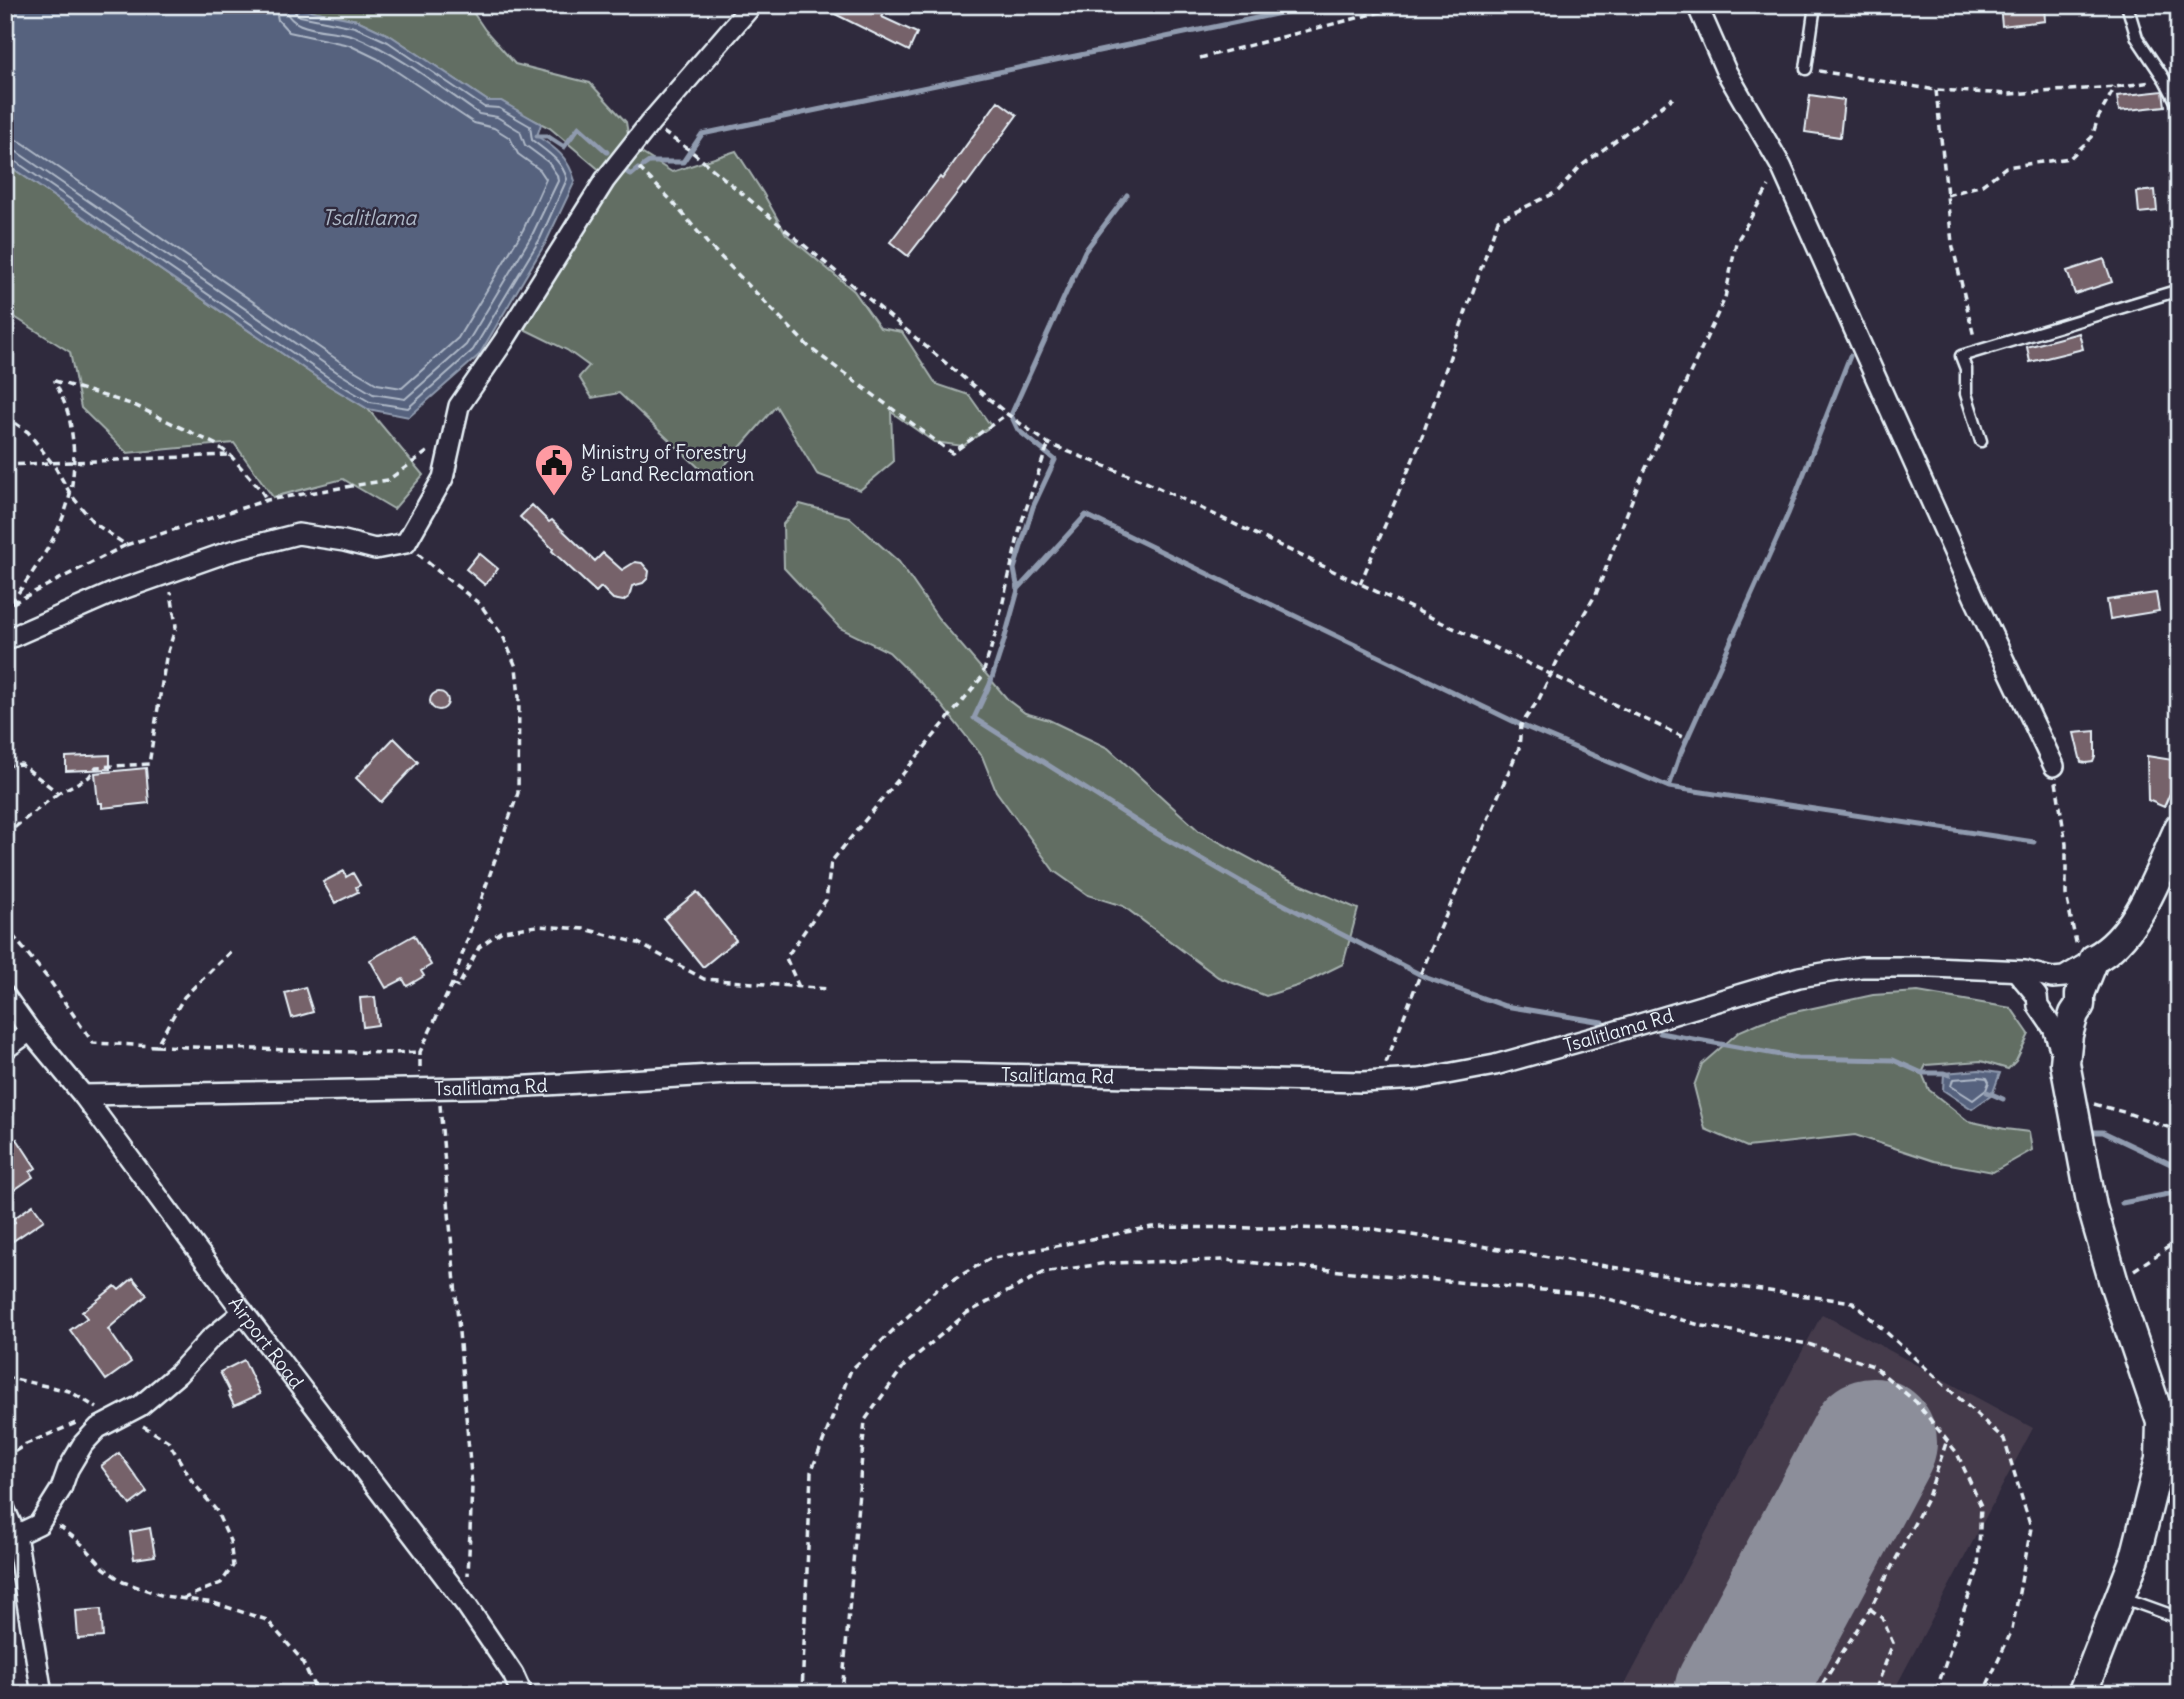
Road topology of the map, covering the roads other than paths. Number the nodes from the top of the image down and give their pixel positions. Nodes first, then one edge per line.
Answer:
1 (752, 5) edge
2 (1697, 5) edge
3 (1815, 5) edge
4 (2127, 5) edge
5 (1806, 69) road end
6 (2179, 107) edge
7 (2179, 290) edge
8 (1981, 441) dead end
9 (5, 640) edge
10 (2054, 766) road end
11 (2178, 829) edge
12 (2016, 971) junction
13 (2067, 991) junction
14 (5, 996) edge
15 (2040, 1005) junction
16 (30, 1031) junction
17 (5, 1049) edge
18 (2065, 1063) junction
19 (83, 1094) junction
20 (243, 1312) junction
21 (5, 1510) edge
22 (16, 1535) junction
23 (2120, 1597) junction
24 (2179, 1618) edge
25 (2179, 1686) edge
26 (43, 1694) edge
27 (522, 1694) edge
28 (2082, 1694) edge
29 (2173, 1694) edge

1 - 9 street
2 - 10 street
3 - 5 lane
4 - 6 lane
7 - 8 lane
11 - 13 street
12 - 13 street, Tsalitlama Rd
12 - 15 street
12 - 19 street, Tsalitlama Rd
13 - 15 street
13 - 15 street
13 - 18 street
14 - 16 street, Airport Road
15 - 18 street
16 - 17 street
16 - 19 street, Airport Road
18 - 23 street
19 - 20 street, Airport Road
20 - 22 street
20 - 27 street, Airport Road
21 - 22 street
22 - 26 street
23 - 24 lane
23 - 28 street
25 - 29 lane

